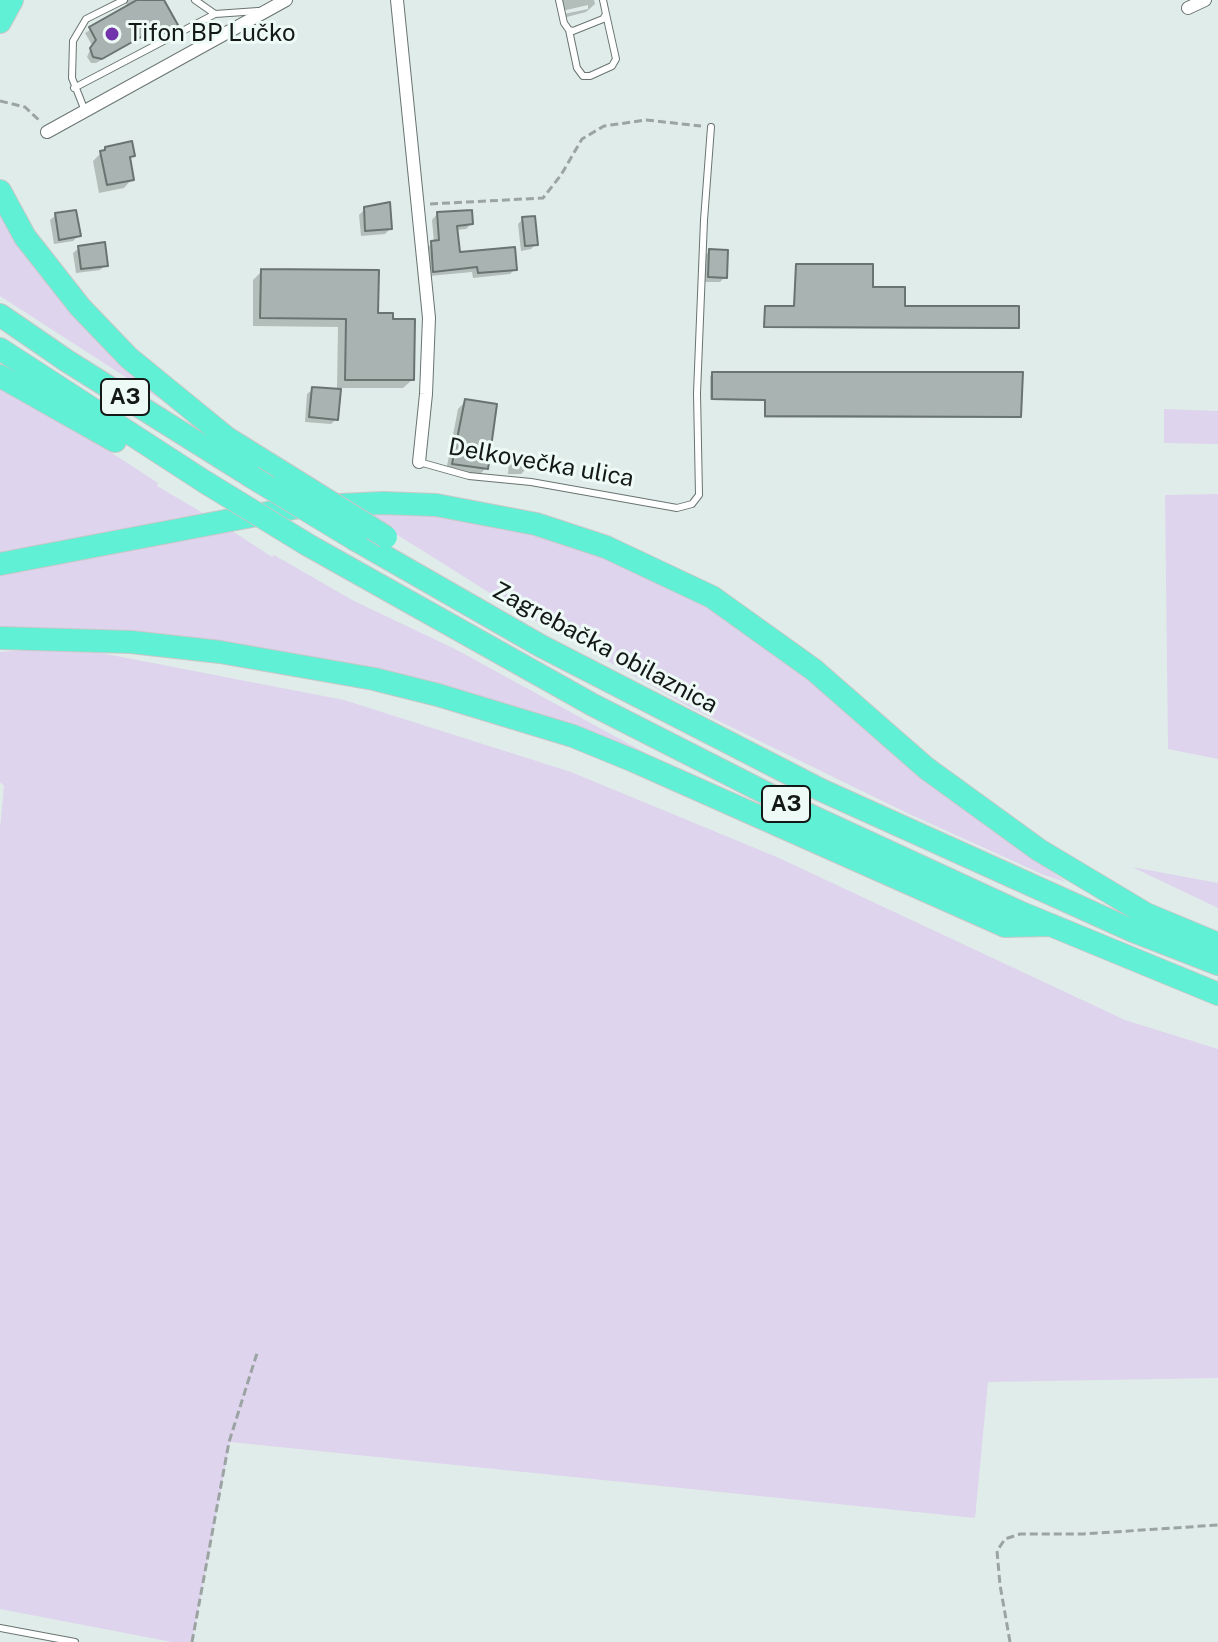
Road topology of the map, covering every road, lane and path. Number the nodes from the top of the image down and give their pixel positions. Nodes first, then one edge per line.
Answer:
1 (12, 0) edge
2 (124, 0) edge
3 (195, 0) edge
4 (286, 0) edge
5 (397, 0) edge
6 (559, 0) edge
7 (603, 0) edge
8 (1205, 0) edge
9 (1188, 8) dead end
10 (269, 9) junction
11 (215, 14) junction
12 (606, 14) junction
13 (0, 22) edge
14 (569, 30) junction
15 (74, 88) junction
16 (0, 101) edge
17 (85, 111) junction
18 (711, 127) joint
19 (47, 132) joint
20 (0, 191) edge
21 (418, 204) junction
22 (0, 315) edge
23 (0, 349) edge
24 (0, 376) edge
25 (419, 462) joint
26 (205, 482) junction
27 (0, 564) edge
28 (413, 572) junction
29 (0, 638) edge
30 (1051, 925) junction
31 (1218, 944) edge
32 (1218, 964) edge
33 (1218, 994) edge
34 (258, 1350) dead end
35 (1218, 1525) edge
36 (0, 1628) edge
37 (31, 1634) junction
38 (30, 1642) edge
39 (75, 1642) edge
40 (192, 1642) edge
41 (1010, 1642) edge

1 - 13 highway
2 - 15 lane
3 - 11 lane
4 - 10 street
5 - 21 street, Delkovečka ulica
6 - 14 lane
7 - 12 lane
8 - 9 street
10 - 11 lane
10 - 17 street
11 - 15 lane
12 - 14 lane
12 - 14 lane
15 - 17 lane
16 - 19 path
17 - 19 street
18 - 21 path
18 - 25 lane, Delkovečka ulica
20 - 28 highway, bridge
21 - 25 street, Delkovečka ulica
22 - 28 highway, Zagrebačka obilaznica / A3, bridge
23 - 26 highway, A3
24 - 26 highway
26 - 30 highway, A3, bridge
27 - 31 highway
28 - 32 highway, Zagrebačka obilaznica / A3
29 - 30 highway
30 - 33 highway, A3
34 - 40 path
35 - 41 path
36 - 37 lane
37 - 38 lane
37 - 39 lane

